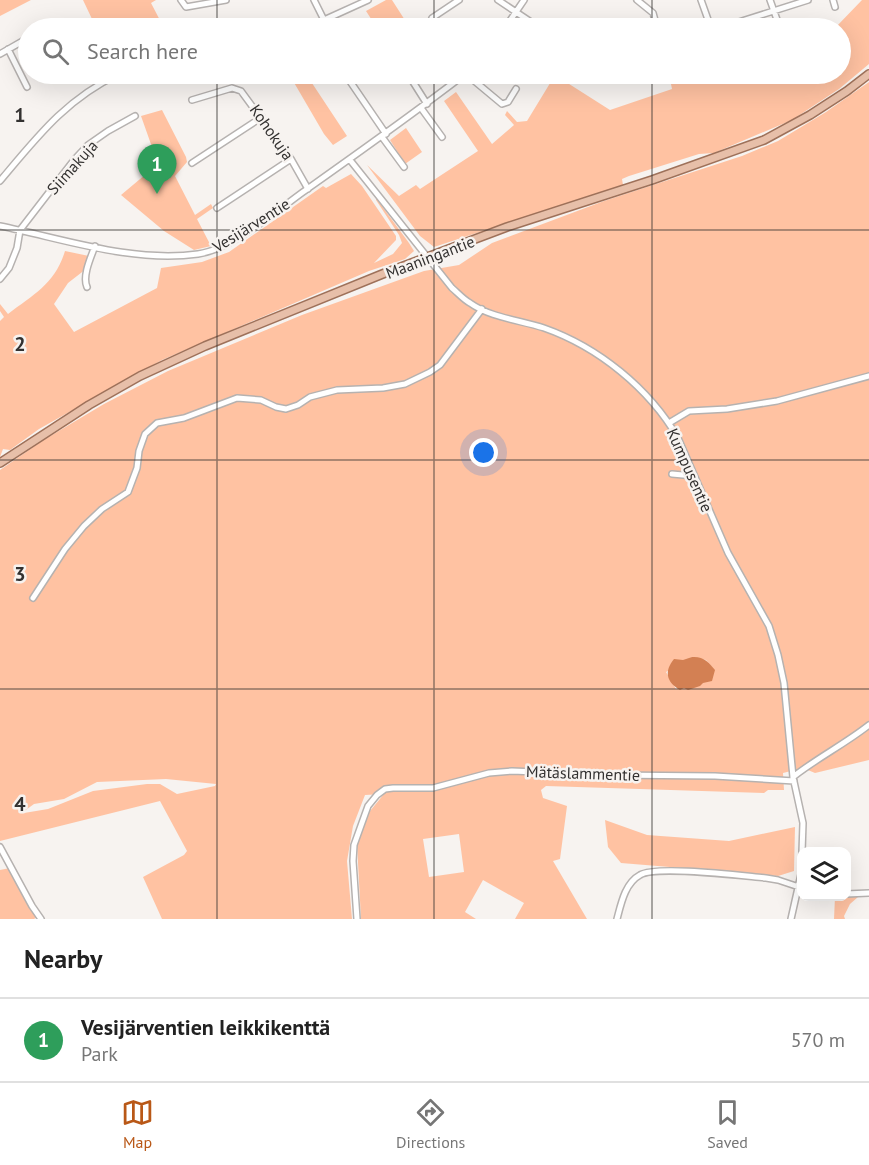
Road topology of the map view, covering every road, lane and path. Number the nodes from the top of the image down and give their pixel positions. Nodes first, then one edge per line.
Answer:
1 (181, 0) edge
2 (226, 0) edge
3 (314, 0) edge
4 (368, 0) edge
5 (459, 0) edge
6 (498, 0) edge
7 (524, 0) edge
8 (637, 0) edge
9 (701, 0) edge
10 (770, 0) edge
11 (808, 0) edge
12 (833, 0) edge
13 (835, 7) dead end
14 (773, 11) junction
15 (517, 13) junction
16 (323, 18) edge
17 (328, 18) edge
18 (432, 18) edge
19 (513, 18) edge
20 (525, 18) edge
21 (654, 18) edge
22 (707, 18) edge
23 (751, 18) edge
24 (776, 18) edge
25 (18, 44) edge
26 (8, 49) junction
27 (0, 54) edge
28 (18, 69) edge
29 (869, 74) edge
30 (26, 84) edge
31 (99, 84) edge
32 (351, 84) edge
33 (414, 84) edge
34 (452, 84) edge
35 (477, 84) edge
36 (27, 87) dead end
37 (516, 89) dead end
38 (192, 100) dead end
39 (427, 104) junction
40 (421, 108) junction
41 (135, 117) dead end
42 (262, 117) junction
43 (384, 136) junction
44 (442, 137) dead end
45 (291, 159) junction
46 (350, 160) junction
47 (192, 163) dead end
48 (404, 167) dead end
49 (0, 181) edge
50 (308, 189) junction
51 (217, 208) dead end
52 (0, 226) edge
53 (20, 230) junction
54 (95, 246) junction
55 (427, 258) junction
56 (0, 279) edge
57 (87, 286) dead end
58 (482, 309) junction
59 (869, 376) edge
60 (669, 423) junction
61 (0, 463) edge
62 (672, 474) dead end
63 (694, 476) junction
64 (33, 598) dead end
65 (869, 725) edge
66 (793, 779) junction
67 (0, 847) edge
68 (802, 847) edge
69 (797, 887) edge
70 (869, 893) edge
71 (851, 894) edge
72 (797, 898) edge
73 (42, 919) edge
74 (357, 919) edge
75 (617, 919) edge
76 (791, 919) edge

1 - 2 street
3 - 16 street
4 - 17 street
5 - 18 street
6 - 15 street
7 - 15 street
8 - 21 street
9 - 22 street
10 - 14 street
11 - 14 street
12 - 13 street
14 - 23 street
14 - 24 street
15 - 19 street
15 - 20 street
25 - 26 street
26 - 27 street
26 - 28 street
29 - 55 main road, Maaningantie
30 - 36 street
31 - 49 street
32 - 43 street
33 - 39 street
34 - 39 street, Vesijärventie
35 - 37 street
38 - 42 street, Kohokuja
39 - 40 street, Vesijärventie
40 - 43 street, Vesijärventie
40 - 44 street
41 - 53 street, Siimakuja
42 - 45 street, Kohokuja
42 - 47 street
43 - 46 street, Vesijärventie
43 - 48 street
45 - 50 street, Kohokuja
45 - 51 street
46 - 50 street, Vesijärventie
46 - 55 street, Kumpusentie
50 - 54 street, Vesijärventie
52 - 53 street, Vesijärventie
53 - 54 street, Vesijärventie
53 - 56 street
54 - 57 street
55 - 58 street, Kumpusentie
55 - 61 main road, Maaningantie
58 - 60 street, Kumpusentie
58 - 64 street
59 - 60 street
60 - 63 street, Kumpusentie
62 - 63 street
63 - 66 street, Kumpusentie
65 - 66 street
66 - 68 street, Kumpusentie
66 - 74 street, Mätäslammentie
67 - 73 street
69 - 75 street
70 - 71 street
72 - 76 street

